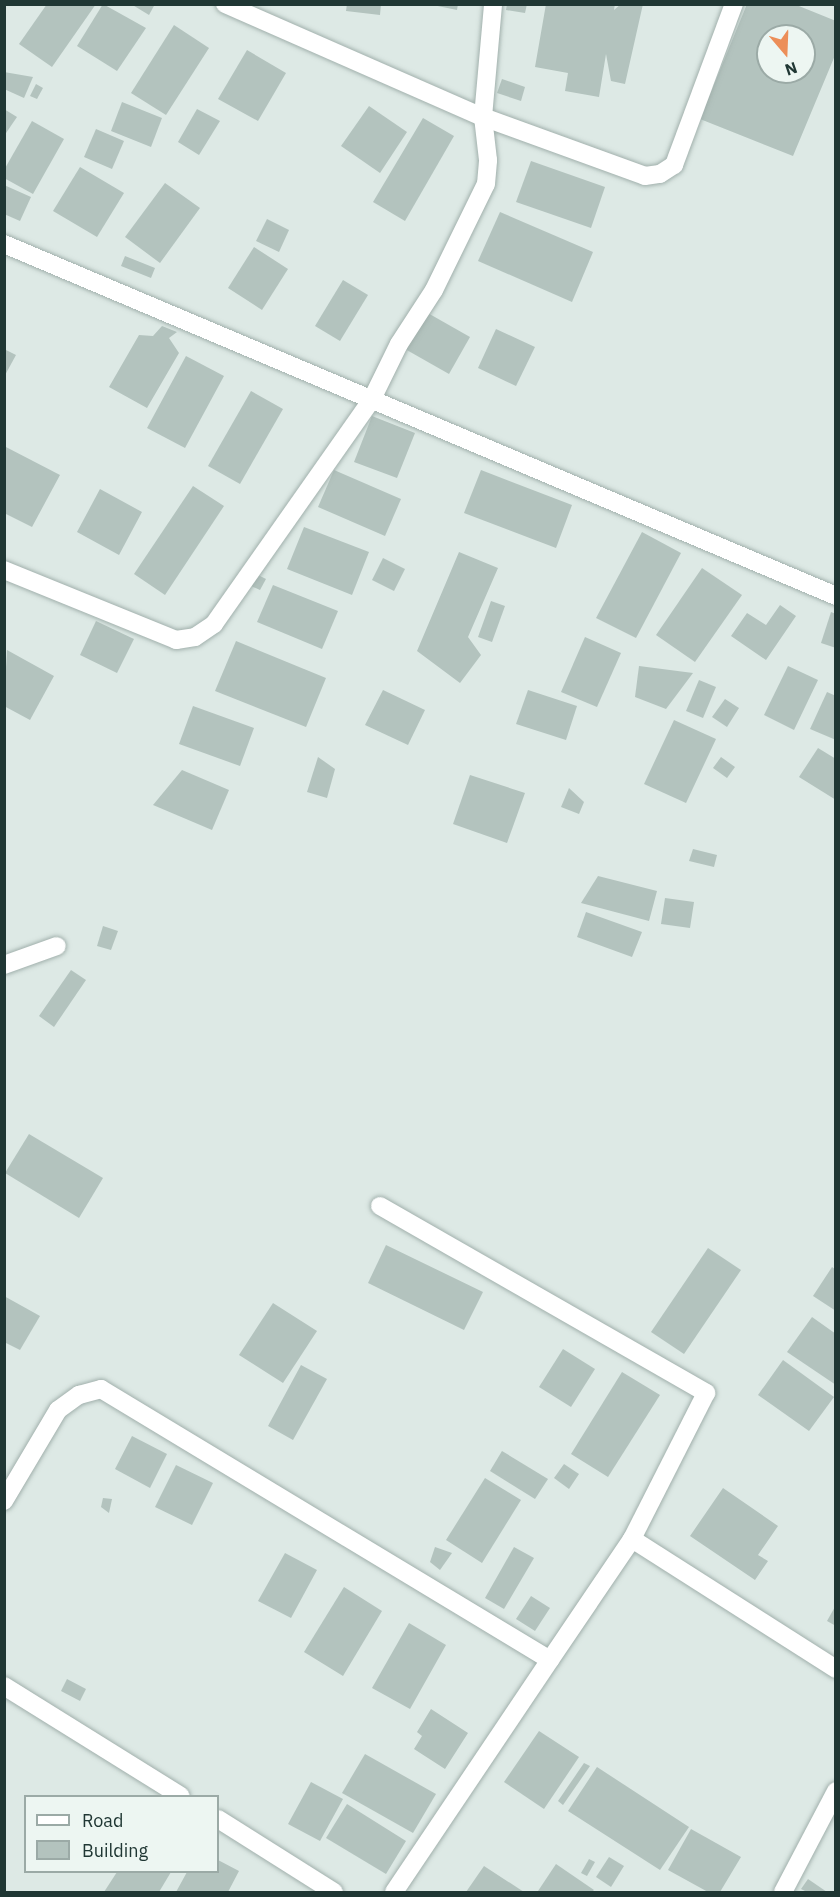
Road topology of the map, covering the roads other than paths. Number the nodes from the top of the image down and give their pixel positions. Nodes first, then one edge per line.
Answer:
1 (225, 4) edge
2 (493, 4) edge
3 (734, 4) edge
4 (483, 117) junction
5 (4, 244) edge
6 (372, 399) junction
7 (4, 570) edge
8 (836, 596) edge
9 (57, 946) dead end
10 (4, 965) edge
11 (380, 1206) dead end
12 (4, 1502) edge
13 (632, 1539) junction
14 (550, 1660) junction
15 (836, 1669) edge
16 (4, 1686) edge
17 (836, 1791) edge
18 (178, 1795) edge
19 (219, 1821) edge
20 (334, 1893) edge
21 (394, 1893) edge
22 (783, 1893) edge

1 - 4 street
2 - 4 street
3 - 4 street
4 - 6 street
5 - 6 street
6 - 7 street
6 - 8 street
9 - 10 street
11 - 13 street
12 - 14 street
13 - 14 street
13 - 15 street
14 - 21 street
16 - 18 street
17 - 22 street
19 - 20 street

